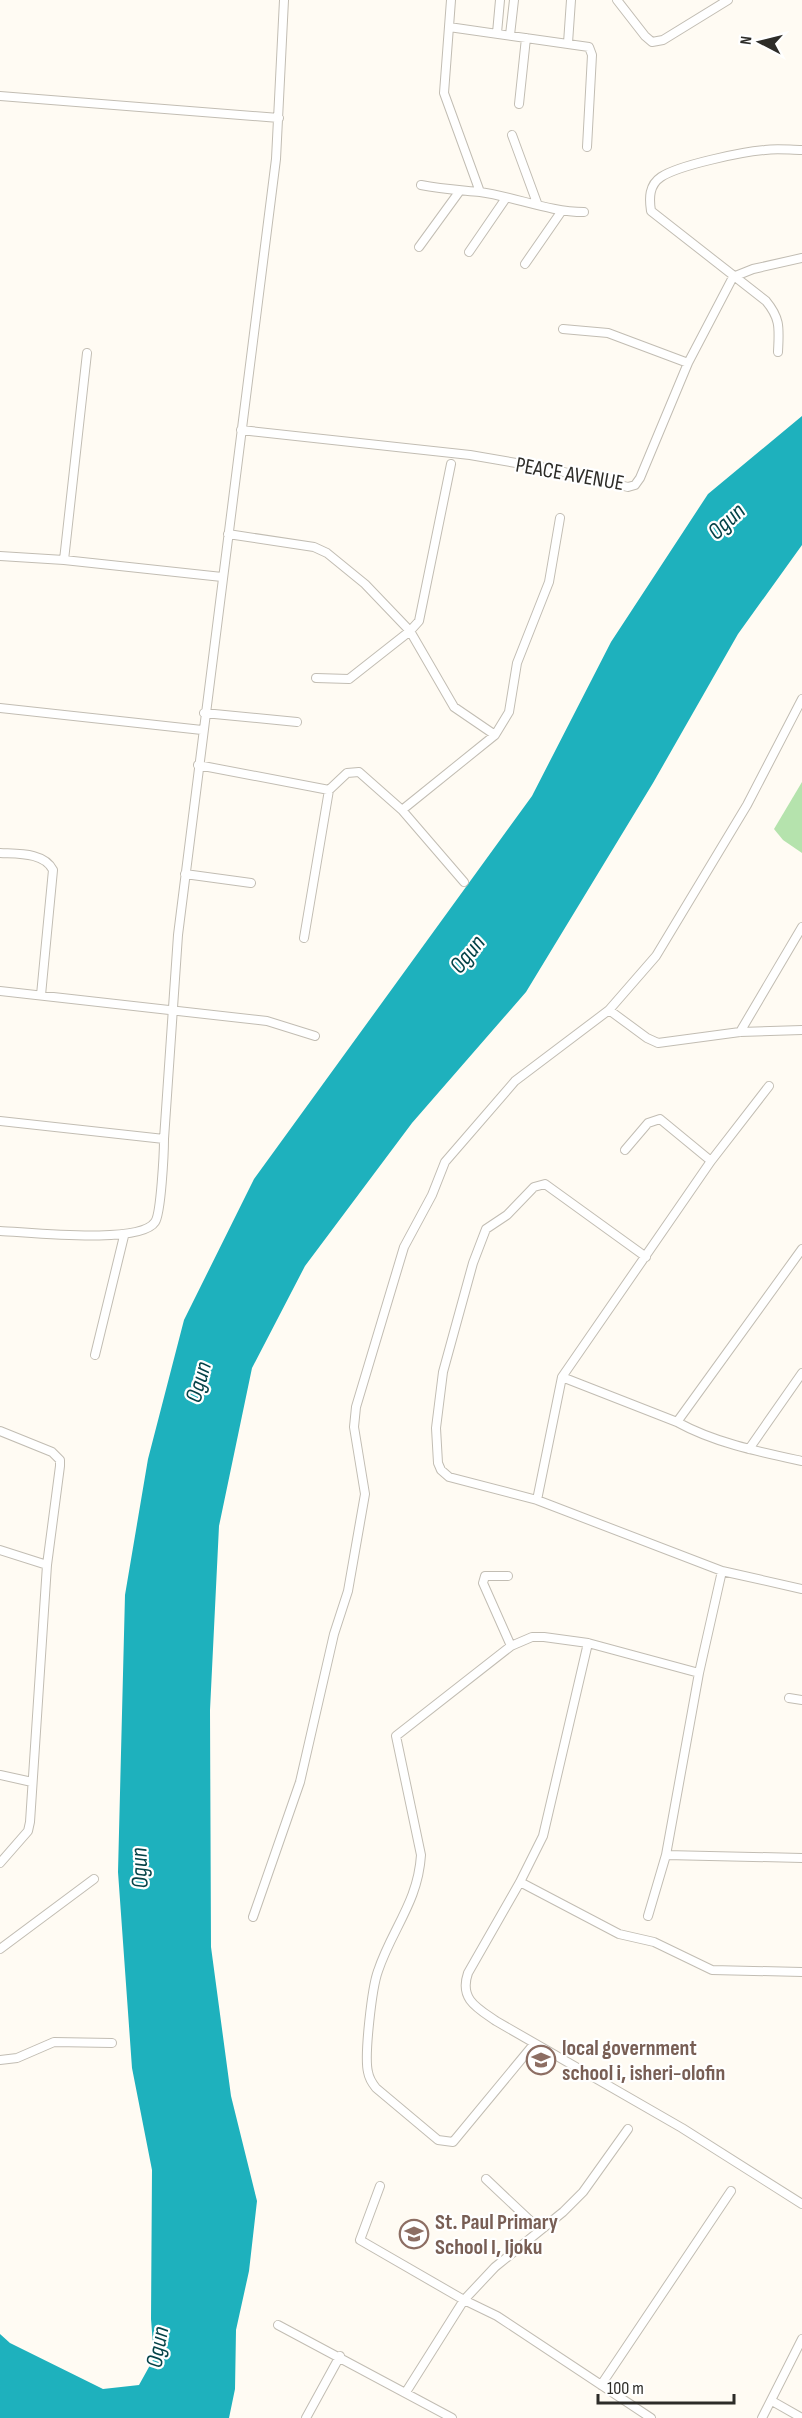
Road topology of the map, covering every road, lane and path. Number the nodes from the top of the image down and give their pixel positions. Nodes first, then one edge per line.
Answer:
1 (284, 0) edge
2 (451, 0) edge
3 (500, 0) edge
4 (514, 0) edge
5 (572, 0) edge
6 (617, 0) edge
7 (728, 0) edge
8 (449, 27) junction
9 (496, 33) junction
10 (510, 35) junction
11 (526, 38) junction
12 (568, 43) junction
13 (0, 96) edge
14 (519, 104) dead end
15 (279, 118) junction
16 (512, 135) dead end
17 (587, 147) dead end
18 (802, 150) edge
19 (421, 185) dead end
20 (459, 192) junction
21 (480, 192) junction
22 (506, 198) junction
23 (537, 203) junction
24 (561, 212) junction
25 (584, 212) dead end
26 (419, 247) dead end
27 (470, 252) dead end
28 (802, 258) edge
29 (525, 264) dead end
30 (733, 277) junction
31 (563, 329) dead end
32 (778, 352) dead end
33 (87, 353) dead end
34 (688, 363) junction
35 (242, 430) junction
36 (452, 464) dead end
37 (560, 518) dead end
38 (228, 534) junction
39 (0, 556) edge
40 (64, 560) junction
41 (222, 577) junction
42 (410, 631) junction
43 (316, 678) dead end
44 (802, 699) edge
45 (0, 708) edge
46 (204, 713) junction
47 (297, 722) dead end
48 (202, 730) junction
49 (495, 735) junction
50 (198, 765) junction
51 (329, 790) junction
52 (402, 810) junction
53 (0, 853) edge
54 (185, 874) junction
55 (464, 882) dead end
56 (251, 883) dead end
57 (802, 927) edge
58 (304, 938) dead end
59 (0, 991) edge
60 (41, 995) junction
61 (609, 1010) junction
62 (171, 1011) junction
63 (802, 1030) edge
64 (740, 1032) junction
65 (315, 1036) dead end
66 (769, 1086) dead end
67 (0, 1121) edge
68 (164, 1139) junction
69 (625, 1150) dead end
70 (711, 1161) junction
71 (0, 1232) edge
72 (124, 1236) junction
73 (802, 1249) edge
74 (646, 1257) junction
75 (95, 1355) dead end
76 (802, 1373) edge
77 (562, 1377) junction
78 (677, 1422) junction
79 (0, 1431) edge
80 (749, 1449) junction
81 (802, 1461) edge
82 (537, 1500) junction
83 (0, 1550) edge
84 (47, 1565) junction
85 (722, 1571) junction
86 (508, 1576) dead end
87 (802, 1588) edge
88 (588, 1643) junction
89 (512, 1647) junction
90 (699, 1673) junction
91 (789, 1698) dead end
92 (802, 1700) edge
93 (0, 1776) edge
94 (32, 1782) junction
95 (666, 1855) junction
96 (802, 1858) edge
97 (0, 1863) edge
98 (94, 1879) dead end
99 (520, 1882) junction
100 (648, 1916) dead end
101 (253, 1917) dead end
102 (0, 1948) edge
103 (802, 1972) edge
104 (112, 2043) dead end
105 (534, 2044) junction
106 (0, 2060) edge
107 (628, 2129) dead end
108 (486, 2180) dead end
109 (380, 2186) dead end
110 (731, 2191) dead end
111 (802, 2204) edge
112 (539, 2229) junction
113 (464, 2300) junction
114 (278, 2325) dead end
115 (802, 2339) edge
116 (340, 2356) junction
117 (601, 2385) junction
118 (406, 2392) junction
119 (772, 2401) junction
120 (306, 2418) edge
121 (452, 2418) edge
122 (651, 2418) edge
123 (762, 2418) edge
124 (802, 2418) edge

1 - 15 street
2 - 8 street
3 - 9 street
4 - 10 street
5 - 12 street
6 - 7 street
8 - 9 street
8 - 21 street
9 - 10 street
10 - 11 street
11 - 12 street
11 - 14 street
12 - 17 street
13 - 15 street
15 - 35 street
16 - 23 street
18 - 30 street
19 - 20 street
20 - 21 street
20 - 26 street
21 - 22 street
22 - 23 street
22 - 27 street
23 - 24 street
24 - 25 street
24 - 29 street
28 - 30 street
30 - 32 street
30 - 34 street, PEACE AVENUE
31 - 34 street
33 - 40 street
34 - 35 street, PEACE AVENUE
35 - 38 street
36 - 42 street
37 - 49 street
38 - 41 street
38 - 42 street
39 - 40 street
40 - 41 street
41 - 46 street
42 - 43 street
42 - 49 street
44 - 61 street
45 - 48 street
46 - 47 street
46 - 48 street
48 - 50 street
49 - 52 street
50 - 51 street
50 - 54 street
51 - 52 street
51 - 58 street
52 - 55 street
53 - 60 street
54 - 56 street
54 - 62 street
57 - 64 street
59 - 60 street
60 - 62 street
61 - 64 street
61 - 101 street
62 - 65 street
62 - 68 street
63 - 64 street
66 - 70 street
67 - 68 street
68 - 72 street
69 - 70 street
70 - 74 street
71 - 72 street
72 - 75 street
73 - 78 street
74 - 77 street
74 - 82 street
76 - 80 street
77 - 78 street
77 - 82 street
78 - 80 street
79 - 84 street
80 - 81 street
82 - 85 street
83 - 84 street
84 - 94 street
85 - 87 street
85 - 90 street
86 - 89 street
88 - 89 street
88 - 90 street
88 - 99 street
89 - 105 street
90 - 95 street
91 - 92 street
93 - 94 street
94 - 97 street
95 - 96 street
95 - 100 street
98 - 102 street
99 - 103 street
99 - 105 street
104 - 106 street
105 - 111 street
107 - 112 street
108 - 112 street
109 - 113 street
110 - 117 street
112 - 113 street
113 - 117 street
113 - 118 street
114 - 116 street
115 - 119 street
116 - 118 street
116 - 120 street
117 - 122 street
118 - 121 street
119 - 123 street
119 - 124 street

